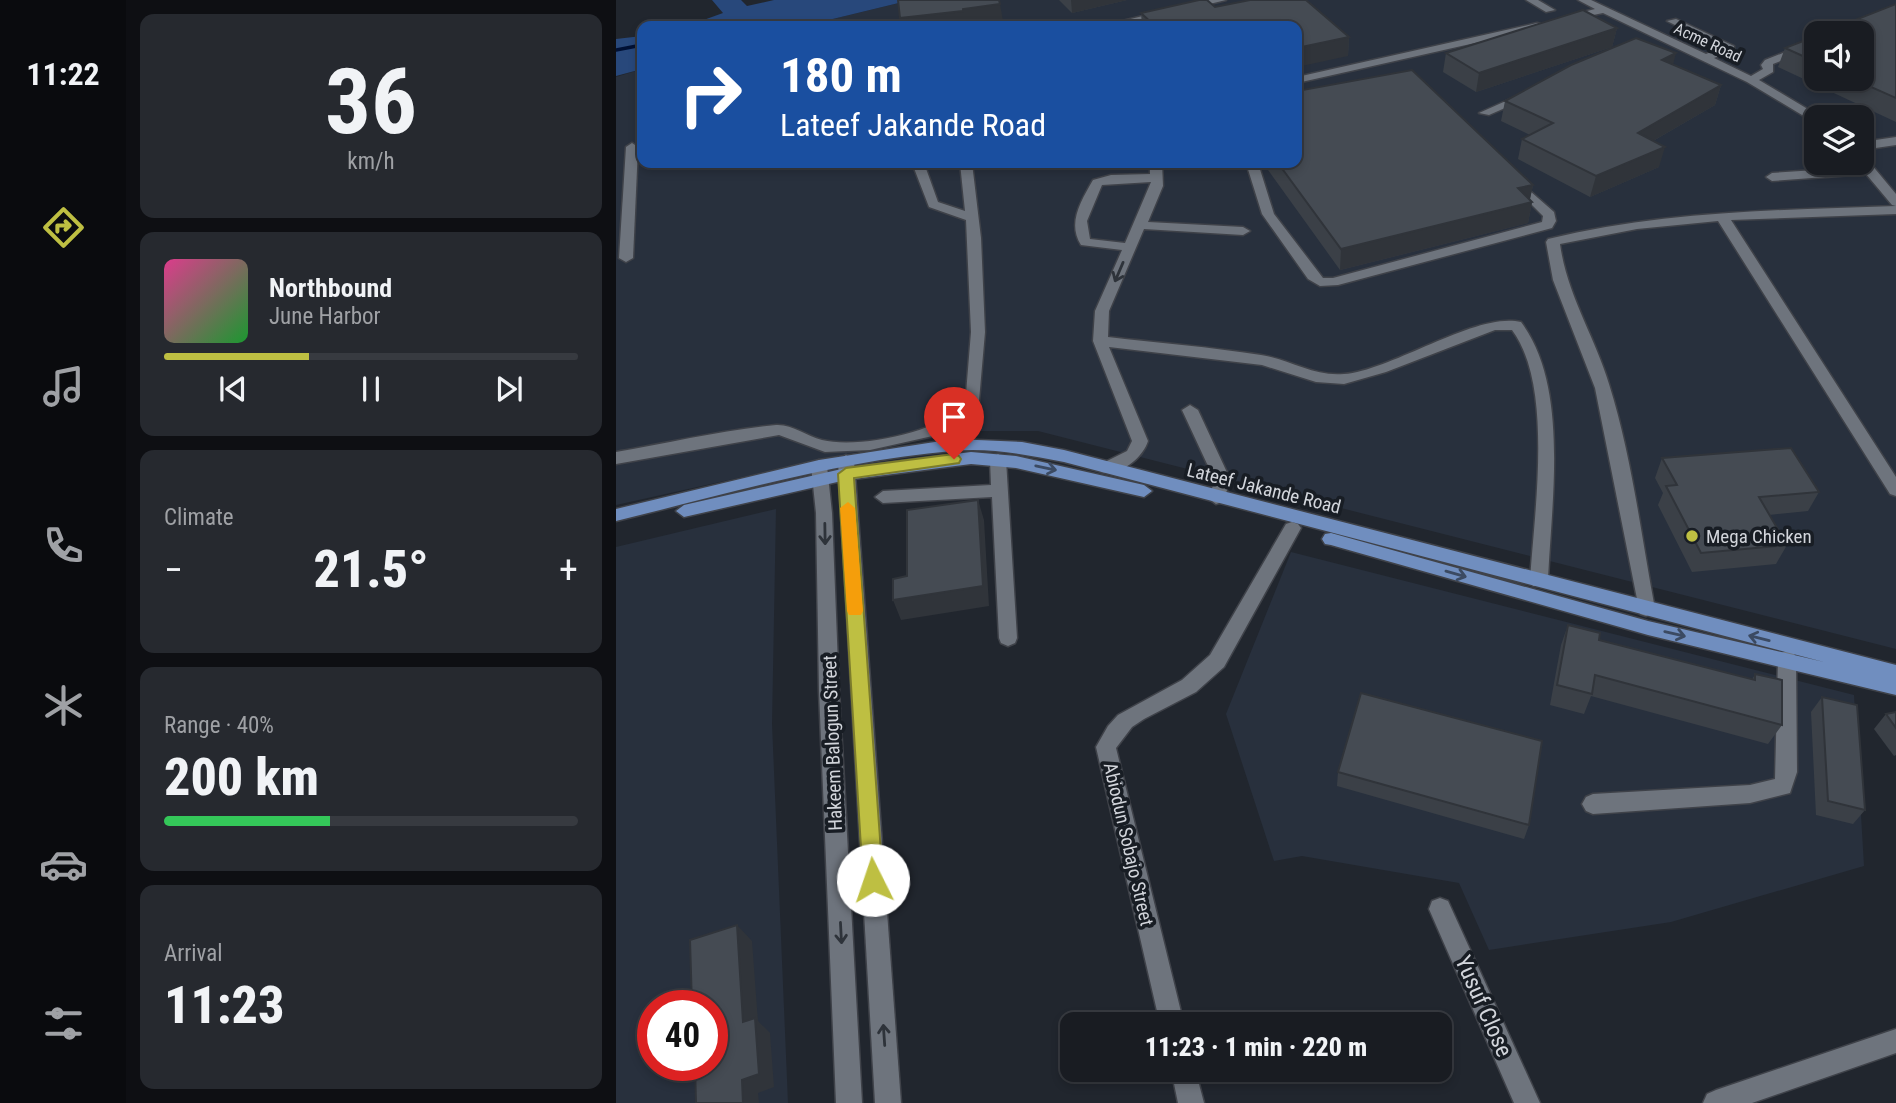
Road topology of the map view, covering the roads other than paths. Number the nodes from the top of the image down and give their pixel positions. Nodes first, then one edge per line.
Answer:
1 (1221, 0) edge
2 (1531, 0) edge
3 (1583, 0) edge
4 (1550, 10) dead end
5 (1605, 10) junction
6 (1129, 21) edge
7 (1672, 21) dead end
8 (1661, 38) junction
9 (1647, 45) edge
10 (1804, 48) edge
11 (1706, 58) junction
12 (1302, 79) edge
13 (1751, 80) junction
14 (1536, 91) edge
15 (1804, 112) edge
16 (1485, 113) dead end
17 (1896, 141) edge
18 (1874, 144) edge
19 (637, 146) edge
20 (616, 149) edge
21 (1500, 167) edge
22 (920, 168) edge
23 (967, 168) edge
24 (1156, 168) edge
25 (1254, 168) edge
26 (1804, 173) edge
27 (1874, 175) edge
28 (1772, 177) dead end
29 (1157, 178) junction
30 (1896, 202) edge
31 (1896, 210) edge
32 (972, 218) junction
33 (1723, 218) junction
34 (1139, 225) junction
35 (1243, 231) dead end
36 (1129, 247) junction
37 (642, 255) dead end
38 (621, 259) edge
39 (1100, 341) junction
40 (1190, 410) dead end
41 (616, 458) edge
42 (998, 460) junction
43 (846, 468) junction
44 (1107, 468) junction
45 (820, 473) junction
46 (1896, 490) edge
47 (999, 491) junction
48 (883, 497) dead end
49 (1216, 498) junction
50 (616, 515) edge
51 (616, 526) edge
52 (1292, 528) junction
53 (1539, 581) junction
54 (1646, 609) junction
55 (1008, 638) dead end
56 (1787, 659) junction
57 (1896, 673) edge
58 (860, 685) junction
59 (1896, 687) edge
60 (829, 691) junction
61 (1593, 804) dead end
62 (1440, 909) dead end
63 (1169, 1012) edge
64 (1896, 1041) edge
65 (1186, 1082) edge
66 (849, 1103) edge
67 (888, 1103) edge
68 (1191, 1103) edge
69 (1527, 1103) edge
70 (1716, 1103) edge

1 - 6 street
2 - 4 street
3 - 5 street, Acme Road
5 - 8 street, Acme Road
5 - 12 street
7 - 11 street
8 - 9 street
8 - 11 street, Acme Road
10 - 13 street
11 - 13 street, Acme Road
13 - 15 street, Acme Road
14 - 16 street
17 - 18 street
19 - 20 street
19 - 38 street
21 - 25 street
22 - 32 street
23 - 32 street
24 - 29 street
26 - 28 street
27 - 30 street
29 - 34 street
29 - 36 street
31 - 33 street
32 - 41 street
33 - 46 street
33 - 54 street
34 - 35 street
34 - 36 street
36 -> 39 street
37 - 38 street
39 - 44 street
39 - 53 street
40 - 49 street
42 - 43 main road, Lateef Jakande Road
42 - 47 street
42 -> 52 main road, Lateef Jakande Road
43 - 44 main road, Lateef Jakande Road
43 - 45 main road, Lateef Jakande Road
43 - 58 street, Hakeem Balogun Street
44 - 49 main road, Lateef Jakande Road
45 - 50 main road, Lateef Jakande Road
45 - 51 main road, Lateef Jakande Road
45 -> 60 street, Hakeem Balogun Street
47 - 48 street
47 - 55 street
49 - 53 main road, Lateef Jakande Road
52 -> 56 main road, Lateef Jakande Road
52 - 63 street, Abiodun Sobajo Street
53 - 54 main road, Lateef Jakande Road
57 -> 54 main road, Lateef Jakande Road
56 - 59 main road, Lateef Jakande Road
56 - 61 street
58 - 60 street
67 -> 58 street, Hakeem Balogun Street
60 -> 66 street, Hakeem Balogun Street
62 - 69 street, Yusuf Close
64 - 70 street
65 - 68 street

